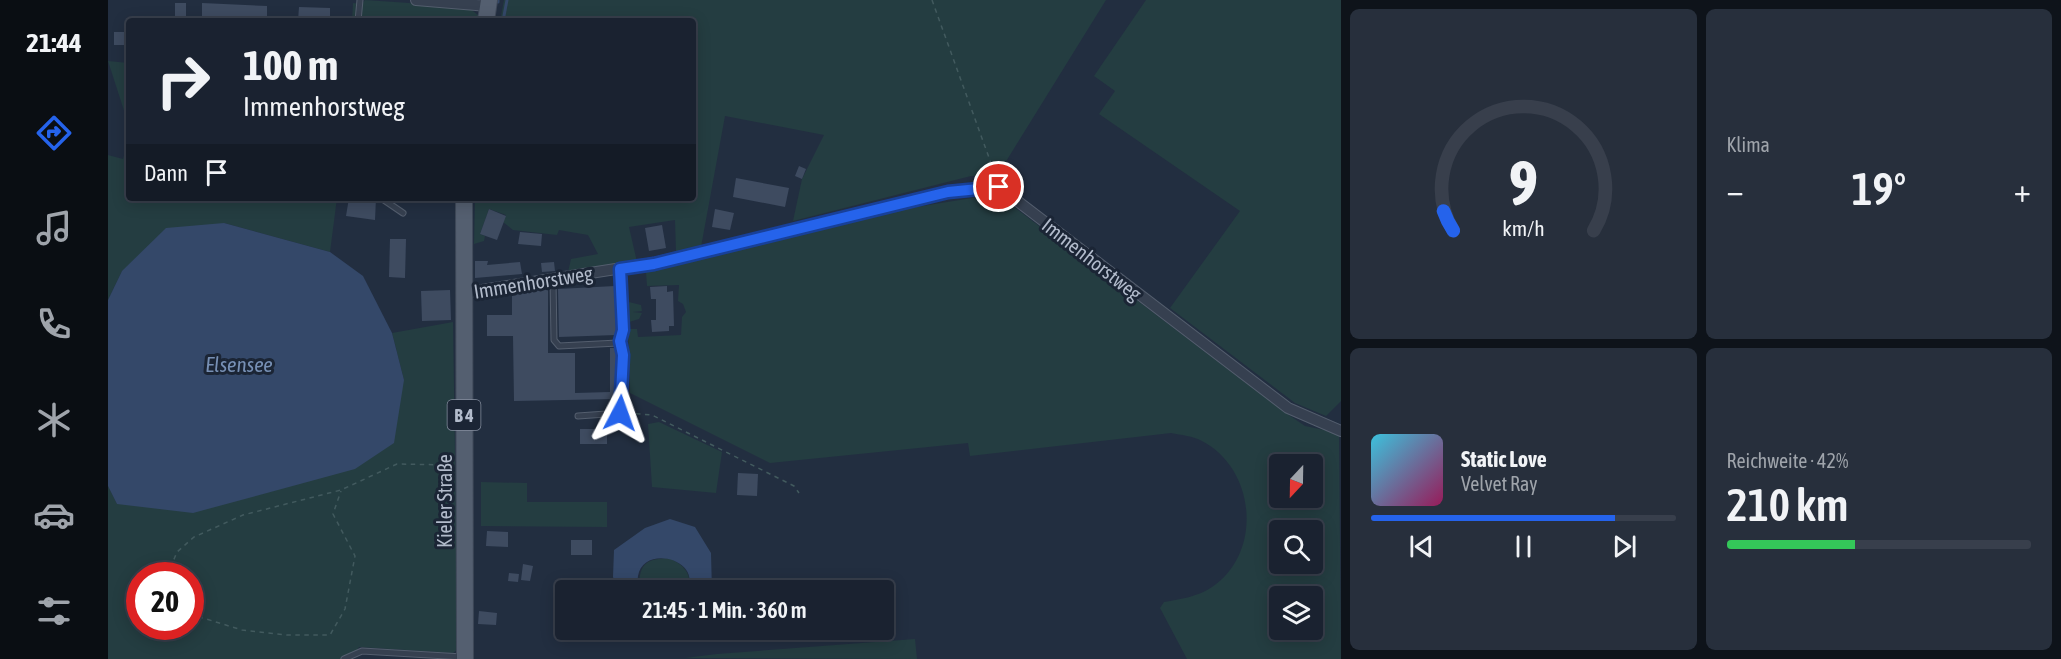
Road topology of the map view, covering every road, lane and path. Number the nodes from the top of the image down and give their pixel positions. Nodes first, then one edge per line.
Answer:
1 (360, 0) edge
2 (416, 0) edge
3 (932, 0) edge
4 (487, 9) edge
5 (358, 18) edge
6 (999, 187) junction
7 (385, 201) edge
8 (464, 201) edge
9 (403, 213) dead end
10 (620, 269) junction
11 (553, 279) junction
12 (463, 293) junction
13 (620, 341) junction
14 (620, 413) junction
15 (578, 416) dead end
16 (1341, 431) edge
17 (465, 465) junction
18 (341, 490) junction
19 (799, 493) dead end
20 (173, 562) edge
21 (204, 618) edge
22 (465, 658) edge
23 (344, 659) edge

1 - 5 lane
2 - 4 street
3 - 6 path
6 - 10 street, Immenhorstweg
6 - 16 street, Immenhorstweg
7 - 9 lane
8 - 12 main road, Kieler Straße / B 4
10 - 11 street, Immenhorstweg
10 - 13 lane
11 - 12 street, Immenhorstweg
11 - 13 lane
12 - 17 main road, Kieler Straße / B 4
13 - 14 lane
14 - 15 lane
14 - 19 path
17 - 18 path
17 - 22 main road, Kieler Straße / B 4
18 - 20 path
18 - 21 path
22 - 23 lane

